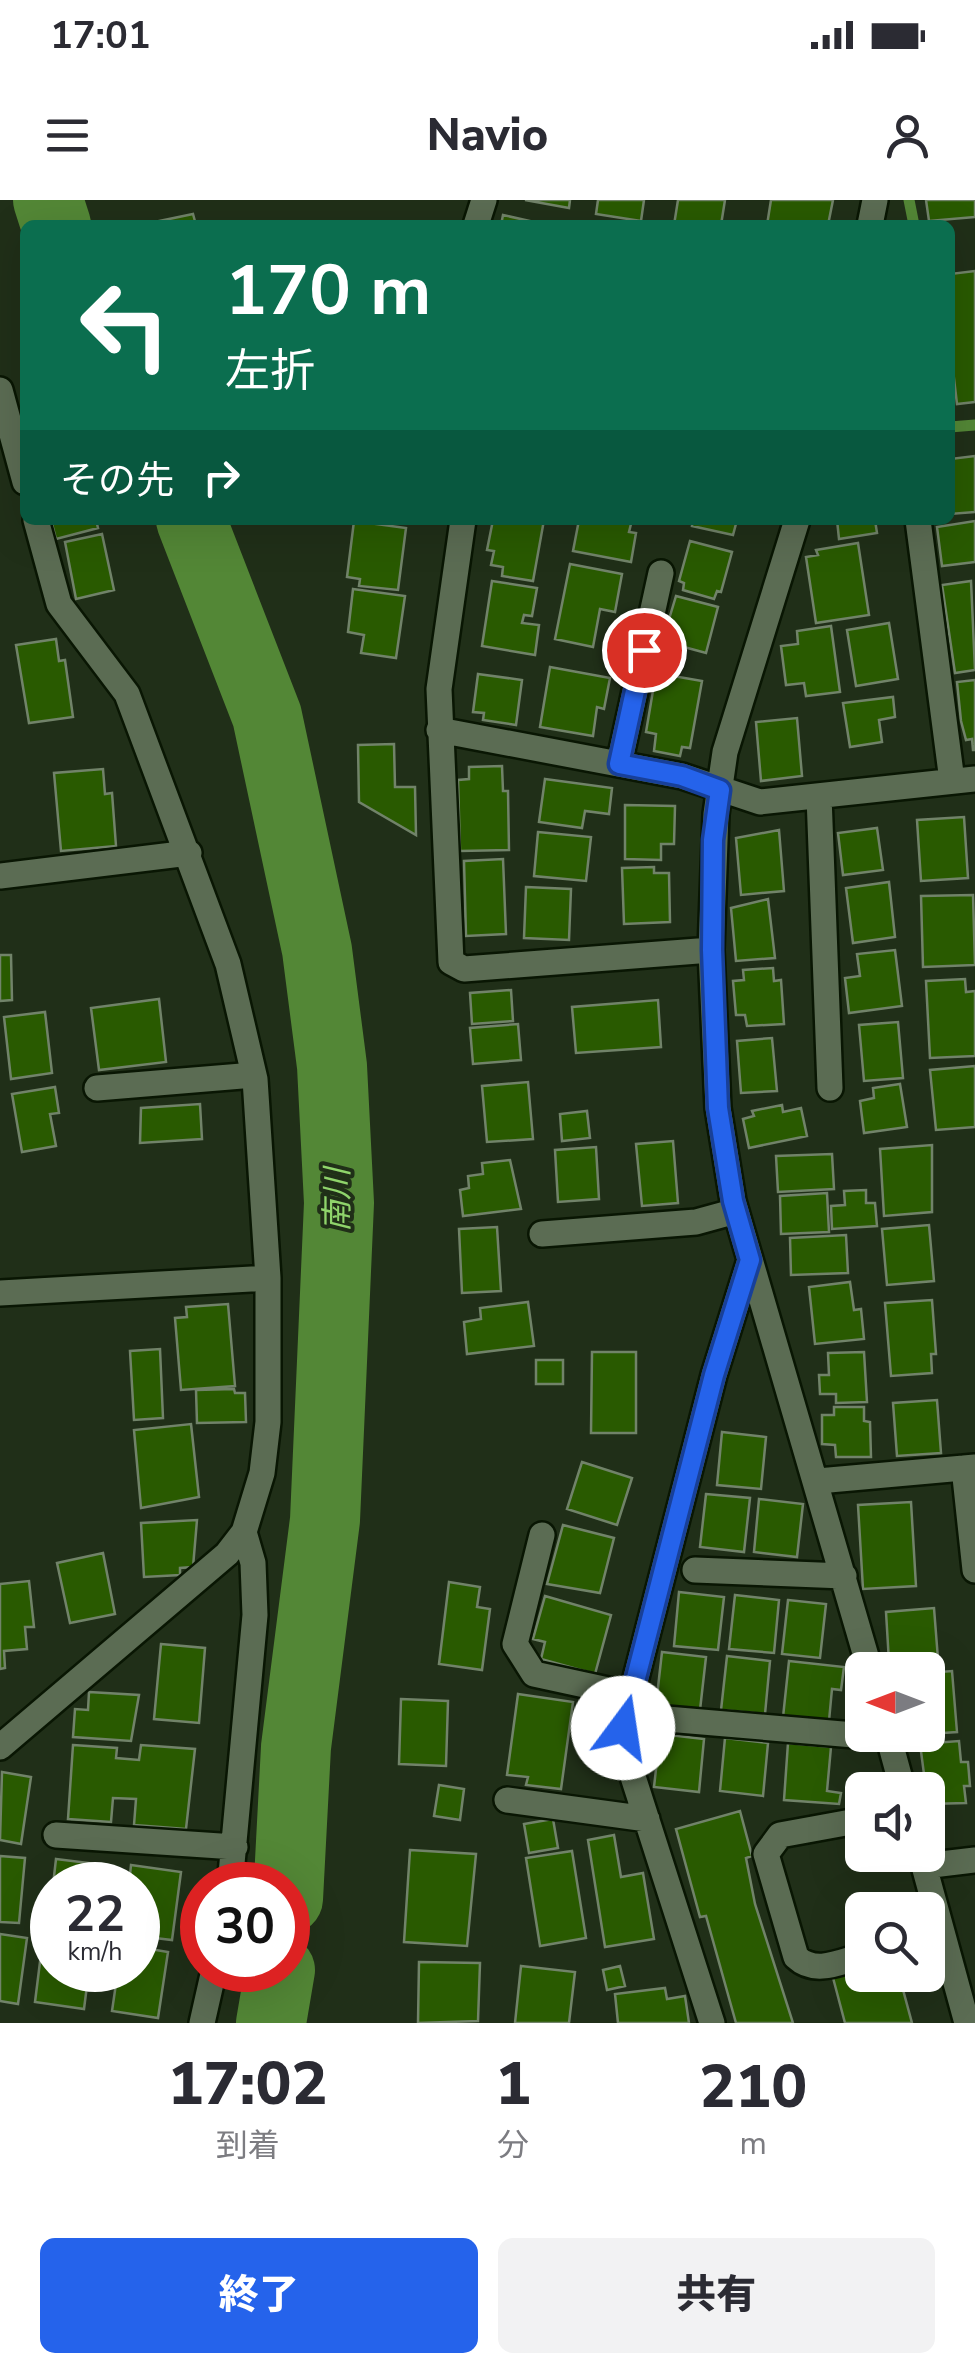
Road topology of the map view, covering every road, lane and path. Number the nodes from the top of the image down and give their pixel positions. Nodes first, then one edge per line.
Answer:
1 (0, 390) edge
2 (20, 464) edge
3 (37, 525) edge
4 (462, 525) edge
5 (795, 525) edge
6 (919, 525) edge
7 (662, 573) dead end
8 (438, 730) junction
9 (619, 764) junction
10 (964, 780) edge
11 (720, 790) junction
12 (819, 796) junction
13 (190, 853) junction
14 (0, 876) edge
15 (712, 950) junction
16 (254, 1076) junction
17 (97, 1088) dead end
18 (830, 1088) dead end
19 (736, 1212) junction
20 (542, 1234) dead end
21 (750, 1260) junction
22 (268, 1278) junction
23 (0, 1293) edge
24 (969, 1468) edge
25 (818, 1481) junction
26 (244, 1532) junction
27 (542, 1536) dead end
28 (695, 1570) dead end
29 (975, 1570) edge
30 (844, 1576) junction
31 (865, 1652) edge
32 (631, 1696) junction
33 (655, 1718) dead end
34 (845, 1733) edge
35 (0, 1747) edge
36 (507, 1800) dead end
37 (647, 1818) junction
38 (845, 1823) edge
39 (56, 1835) dead end
40 (235, 1847) junction
41 (945, 1860) edge
42 (975, 1860) edge
43 (233, 1862) edge
44 (845, 1961) edge
45 (945, 1963) edge
46 (209, 1992) edge
47 (202, 2023) edge
48 (712, 2023) edge
49 (967, 2023) edge

1 - 2 street
3 - 13 street
4 - 8 street
5 - 11 street
6 - 10 street
7 - 9 street
8 - 9 street
8 - 15 street
9 - 11 street
10 - 12 street
11 - 12 street
11 - 15 street
12 - 18 street
13 - 14 street
13 - 16 street
15 - 19 street
16 - 17 street
16 - 22 street
19 - 20 street
19 - 21 street
21 - 25 street
21 - 32 street
22 - 23 street
22 - 26 street
24 - 25 street
24 - 29 street
25 - 30 street
26 - 35 street
26 - 40 street
27 - 32 street
28 - 30 street
30 - 31 street
32 - 37 street
33 - 34 street
36 - 37 street
37 - 48 street
38 - 44 street
39 - 40 street
40 - 43 street
41 - 42 street
45 - 49 street
46 - 47 street

